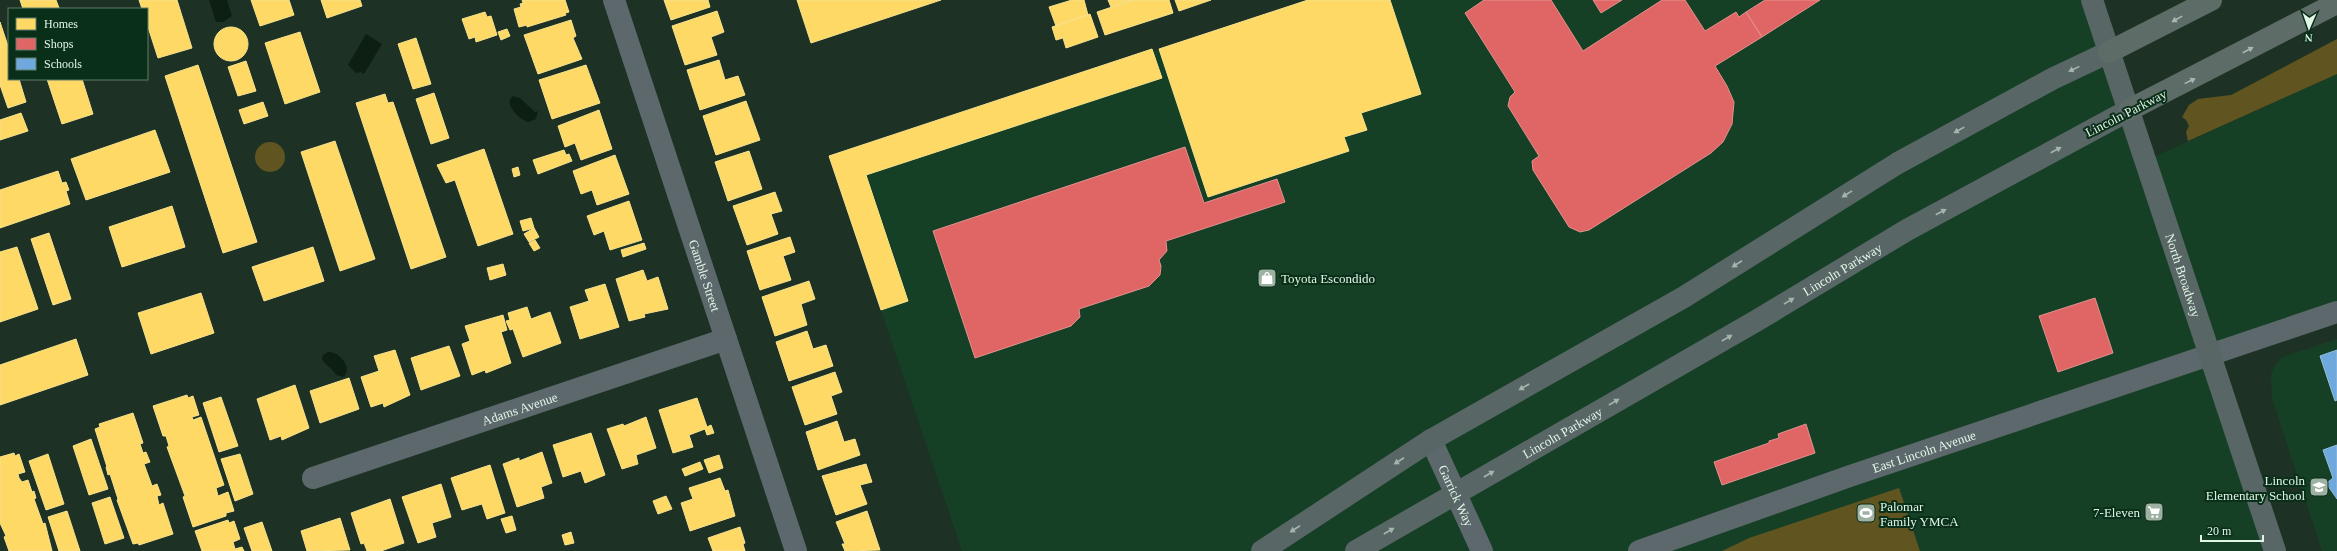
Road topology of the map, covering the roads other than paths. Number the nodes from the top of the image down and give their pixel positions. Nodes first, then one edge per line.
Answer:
1 (614, 0) edge
2 (2092, 0) edge
3 (2211, 0) edge
4 (2337, 3) edge
5 (2109, 52) junction
6 (2130, 110) junction
7 (2337, 312) edge
8 (726, 339) junction
9 (2210, 355) junction
10 (1431, 440) junction
11 (313, 478) dead end
12 (1456, 493) junction
13 (796, 551) edge
14 (1262, 551) edge
15 (1356, 551) edge
16 (1482, 551) edge
17 (1639, 551) edge
18 (2275, 551) edge

1 - 8 street, Gamble Street
2 - 5 main road, North Broadway
3 -> 5 highway
6 -> 4 highway, Lincoln Parkway
5 - 6 main road, North Broadway
5 -> 10 main road
6 - 9 main road, North Broadway
12 -> 6 main road, Lincoln Parkway
7 - 9 street, East Lincoln Avenue
8 - 11 street, Adams Avenue
8 - 13 street, Gamble Street
9 - 17 street, East Lincoln Avenue
9 - 18 main road, North Broadway
10 - 12 street, Garrick Way
10 -> 14 main road
15 -> 12 main road, Lincoln Parkway
12 - 16 street, Garrick Way

